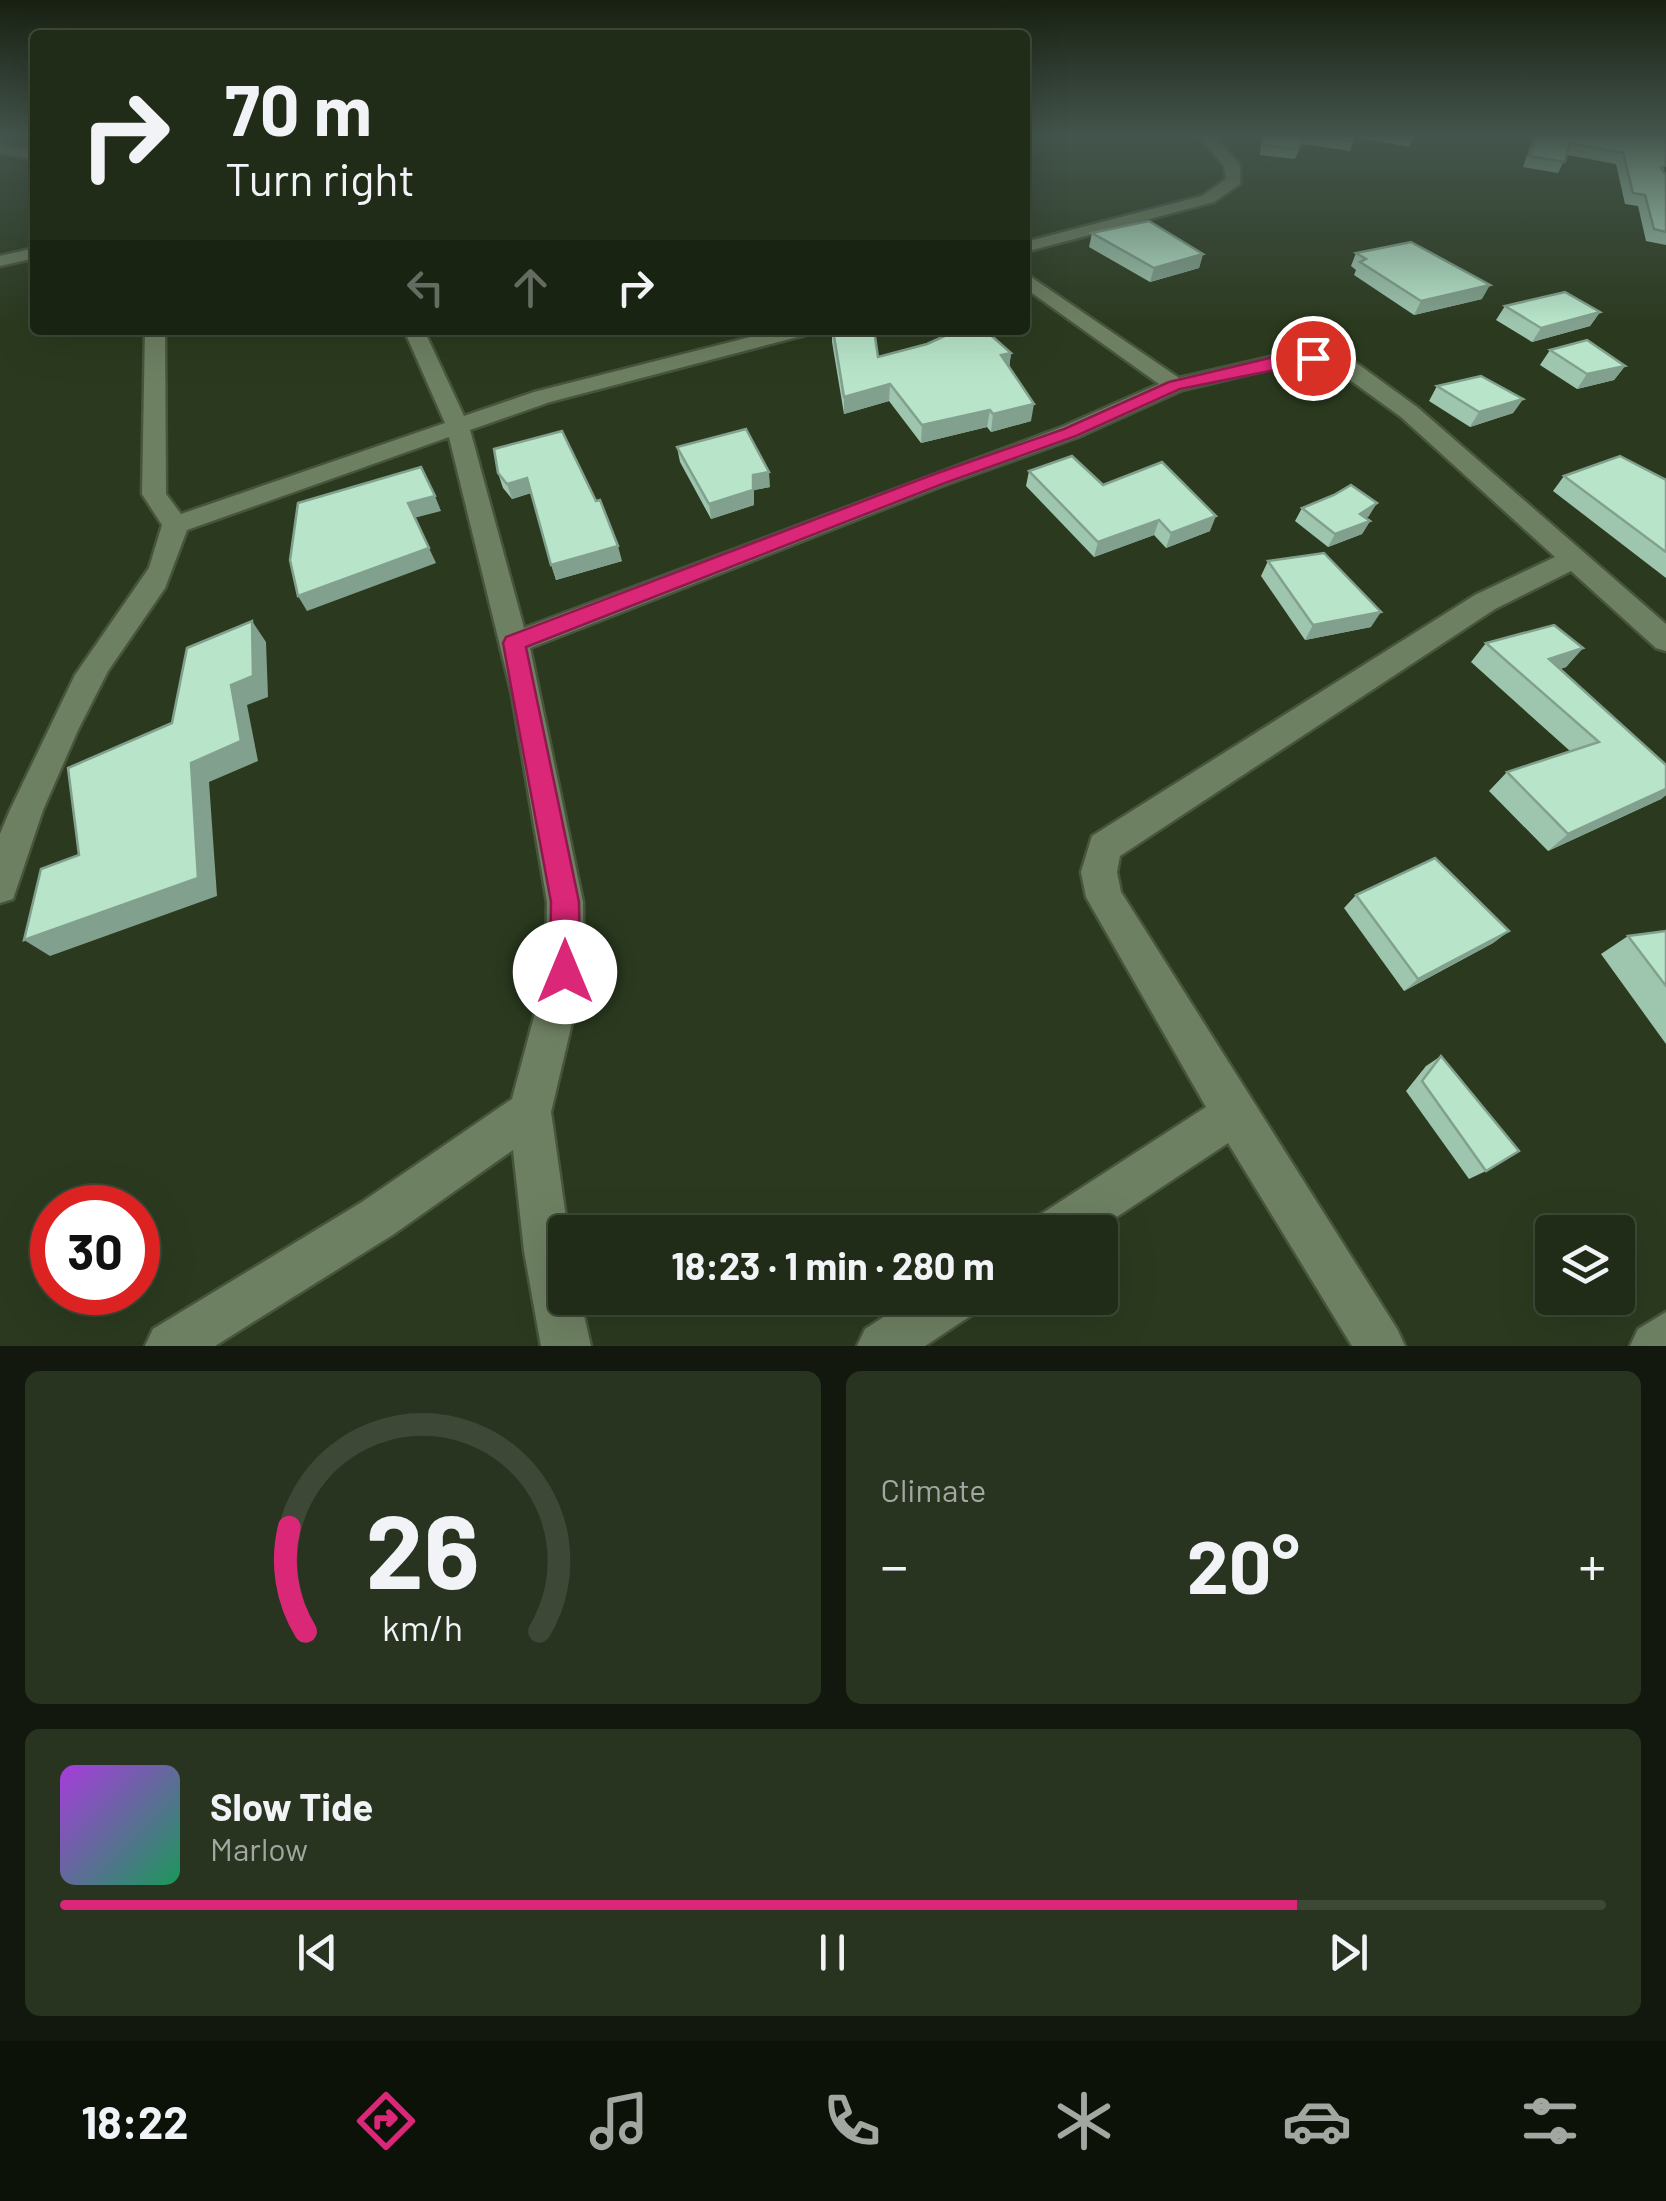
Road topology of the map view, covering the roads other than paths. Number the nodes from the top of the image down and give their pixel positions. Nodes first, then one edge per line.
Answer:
1 (1210, 198) edge
2 (1030, 246) edge
3 (30, 254) edge
4 (0, 261) edge
5 (1030, 283) edge
6 (155, 335) edge
7 (416, 335) edge
8 (783, 335) edge
9 (1175, 386) junction
10 (458, 427) junction
11 (176, 526) junction
12 (1577, 557) junction
13 (1666, 640) edge
14 (514, 643) junction
15 (5, 854) edge
16 (0, 887) edge
17 (530, 1112) junction
18 (1234, 1114) junction
19 (1080, 1215) edge
20 (929, 1315) edge
21 (1666, 1336) edge
22 (170, 1346) edge
23 (566, 1346) edge
24 (882, 1346) edge
25 (1380, 1346) edge
26 (1655, 1346) edge

1 - 2 street
3 - 4 street
5 - 9 street
6 - 11 street
7 - 10 street
8 - 10 street
9 - 12 street
9 - 14 street
10 - 11 street
10 - 14 street
11 - 15 street
12 - 13 street
12 - 18 street
14 - 17 street
15 - 16 street
17 - 22 street
17 - 23 street
18 - 19 street
18 - 25 street
20 - 24 street
21 - 26 street

